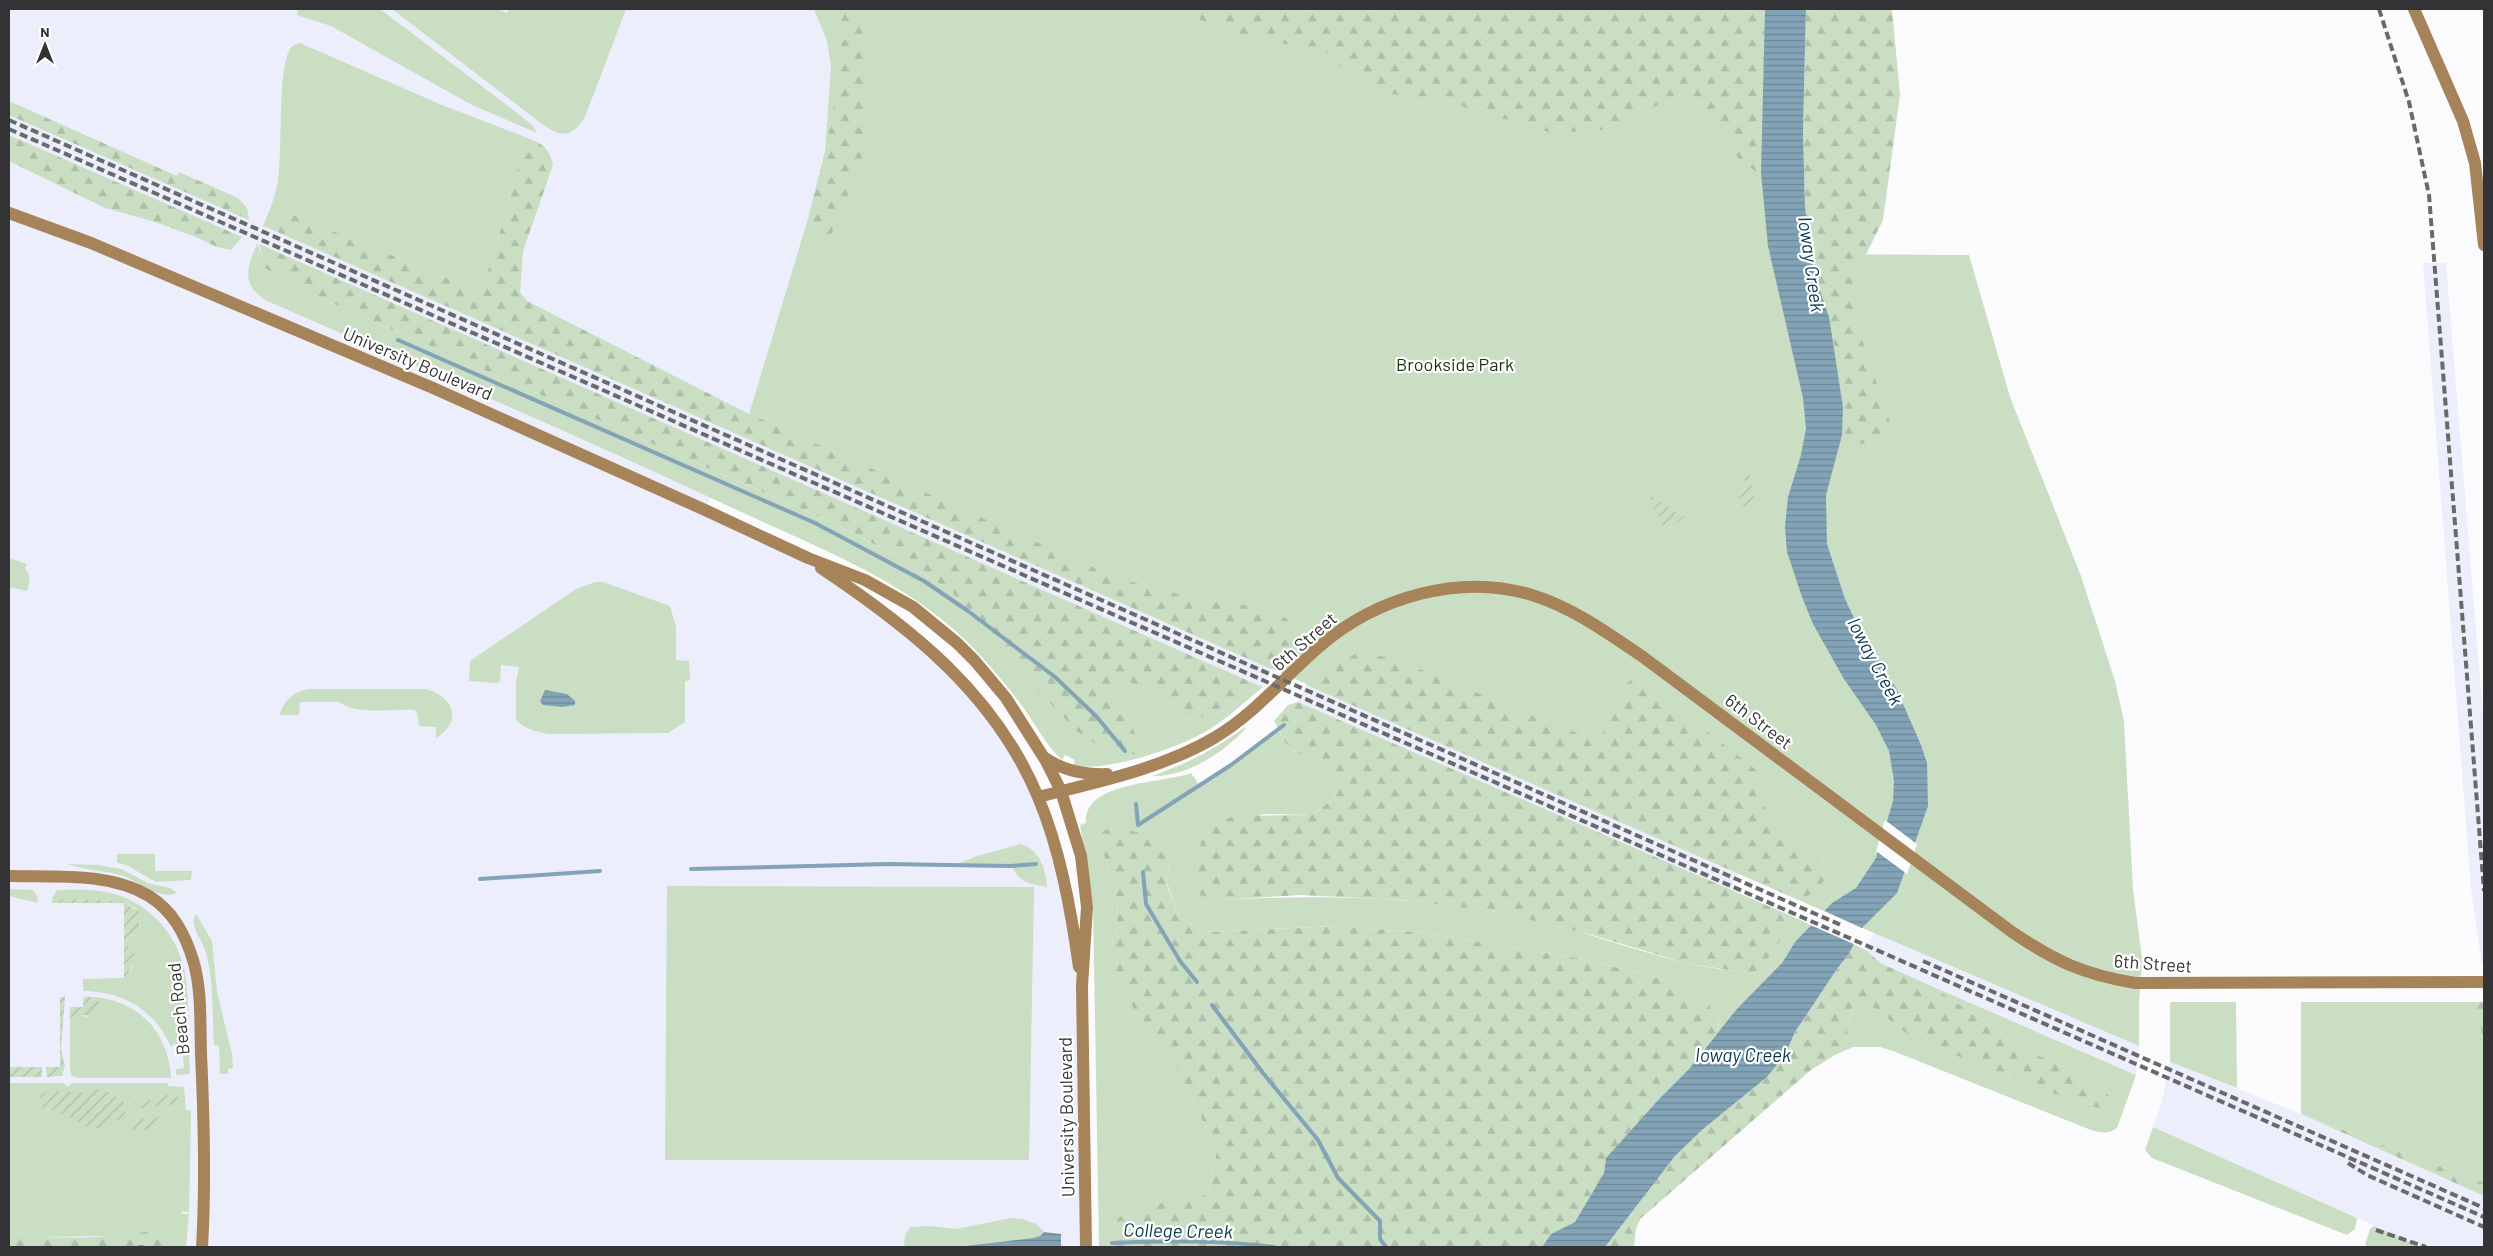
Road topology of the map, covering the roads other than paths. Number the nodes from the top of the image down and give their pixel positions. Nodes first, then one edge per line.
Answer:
1 (2414, 9) edge
2 (9, 213) edge
3 (2484, 245) edge
4 (808, 558) junction
5 (1043, 757) junction
6 (1124, 774) junction
7 (1061, 791) junction
8 (1038, 797) junction
9 (9, 876) edge
10 (2484, 982) edge
11 (1082, 986) junction
12 (202, 1247) edge
13 (1086, 1247) edge

1 - 3 main road
2 - 4 main road, University Boulevard
4 - 5 main road, University Boulevard
4 - 8 main road, University Boulevard
5 - 6 main road
5 - 7 main road, University Boulevard
6 - 7 main road, 6th Street
6 - 10 main road, 6th Street
7 - 8 main road, 6th Street
7 - 11 main road, University Boulevard
8 - 11 main road, University Boulevard
9 - 12 main road, Beach Road
11 - 13 main road, University Boulevard

